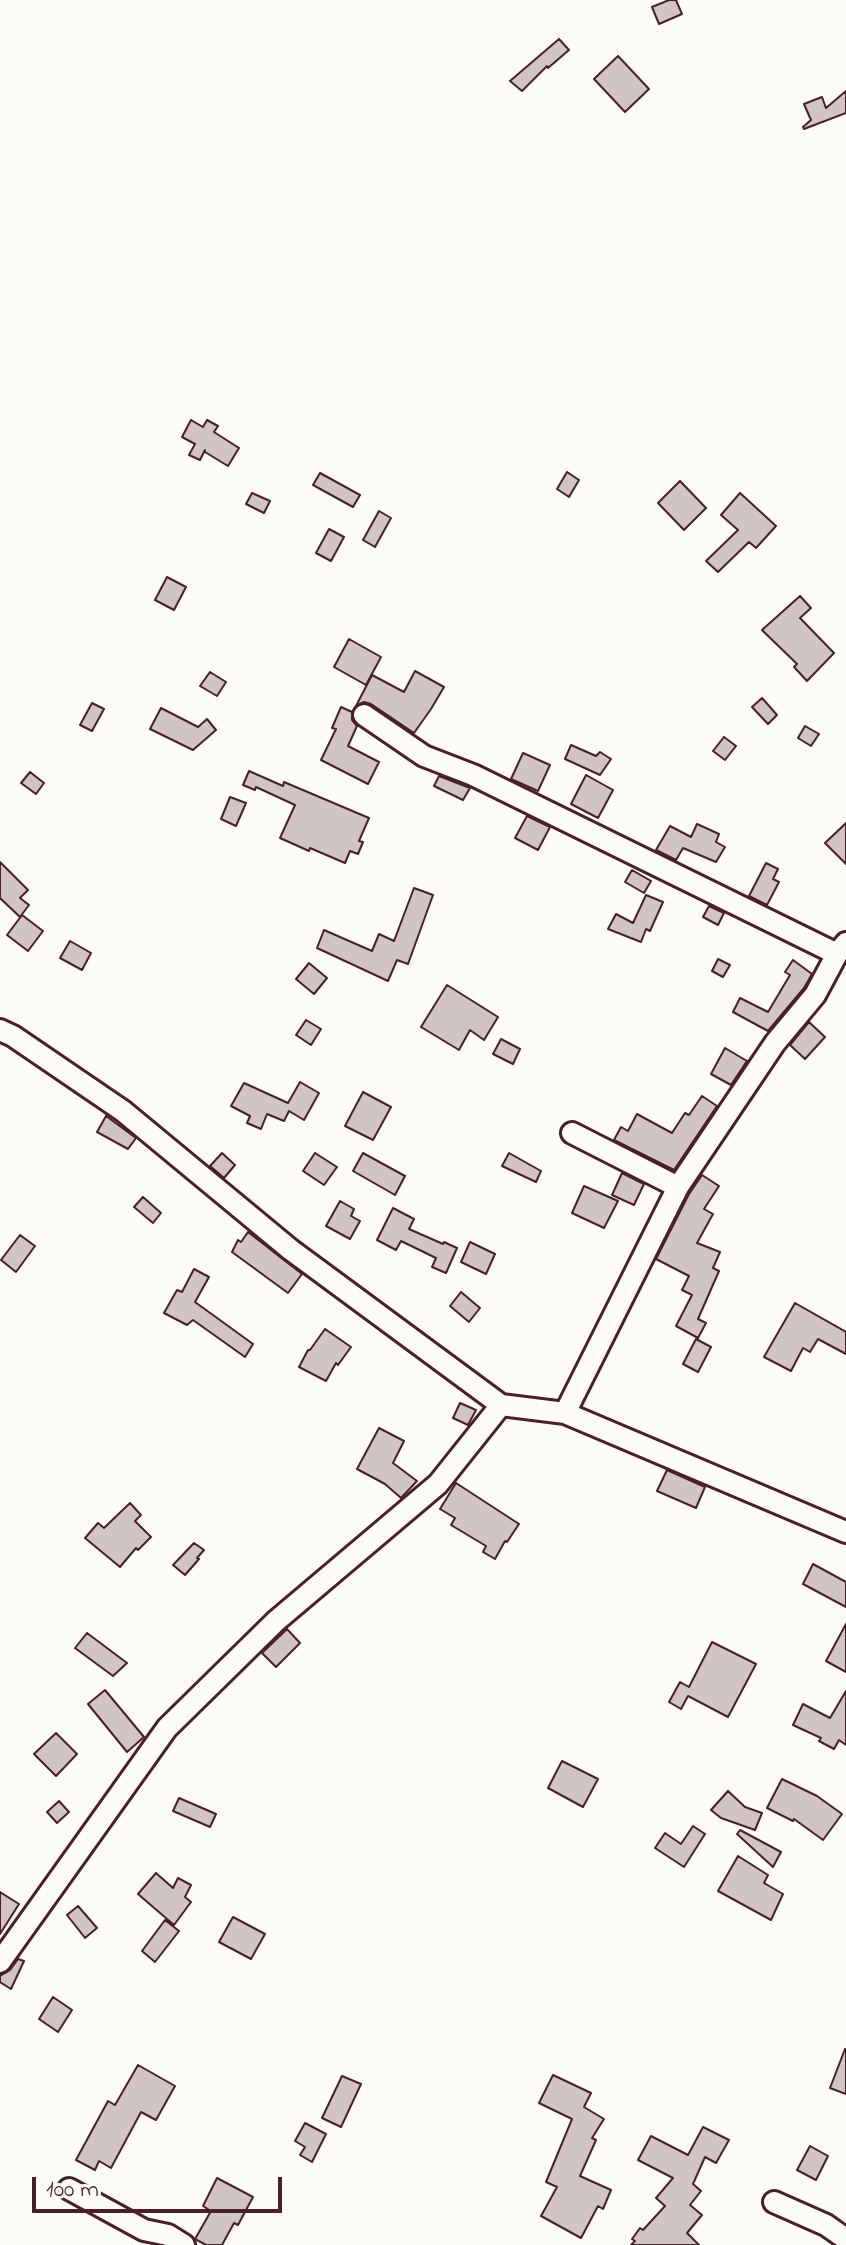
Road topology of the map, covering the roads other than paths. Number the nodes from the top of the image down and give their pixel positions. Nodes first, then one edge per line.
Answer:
1 (364, 715) dead end
2 (842, 949) edge
3 (0, 1030) edge
4 (572, 1133) dead end
5 (678, 1187) junction
6 (501, 1405) junction
7 (565, 1413) junction
8 (846, 1532) edge
9 (0, 1962) edge
10 (69, 2189) dead end
11 (774, 2202) dead end
12 (846, 2239) edge
13 (184, 2245) edge

1 - 2 street
2 - 5 street
3 - 6 street
4 - 5 street
5 - 7 street
6 - 7 street
6 - 9 street
7 - 8 street
10 - 13 street
11 - 12 street

